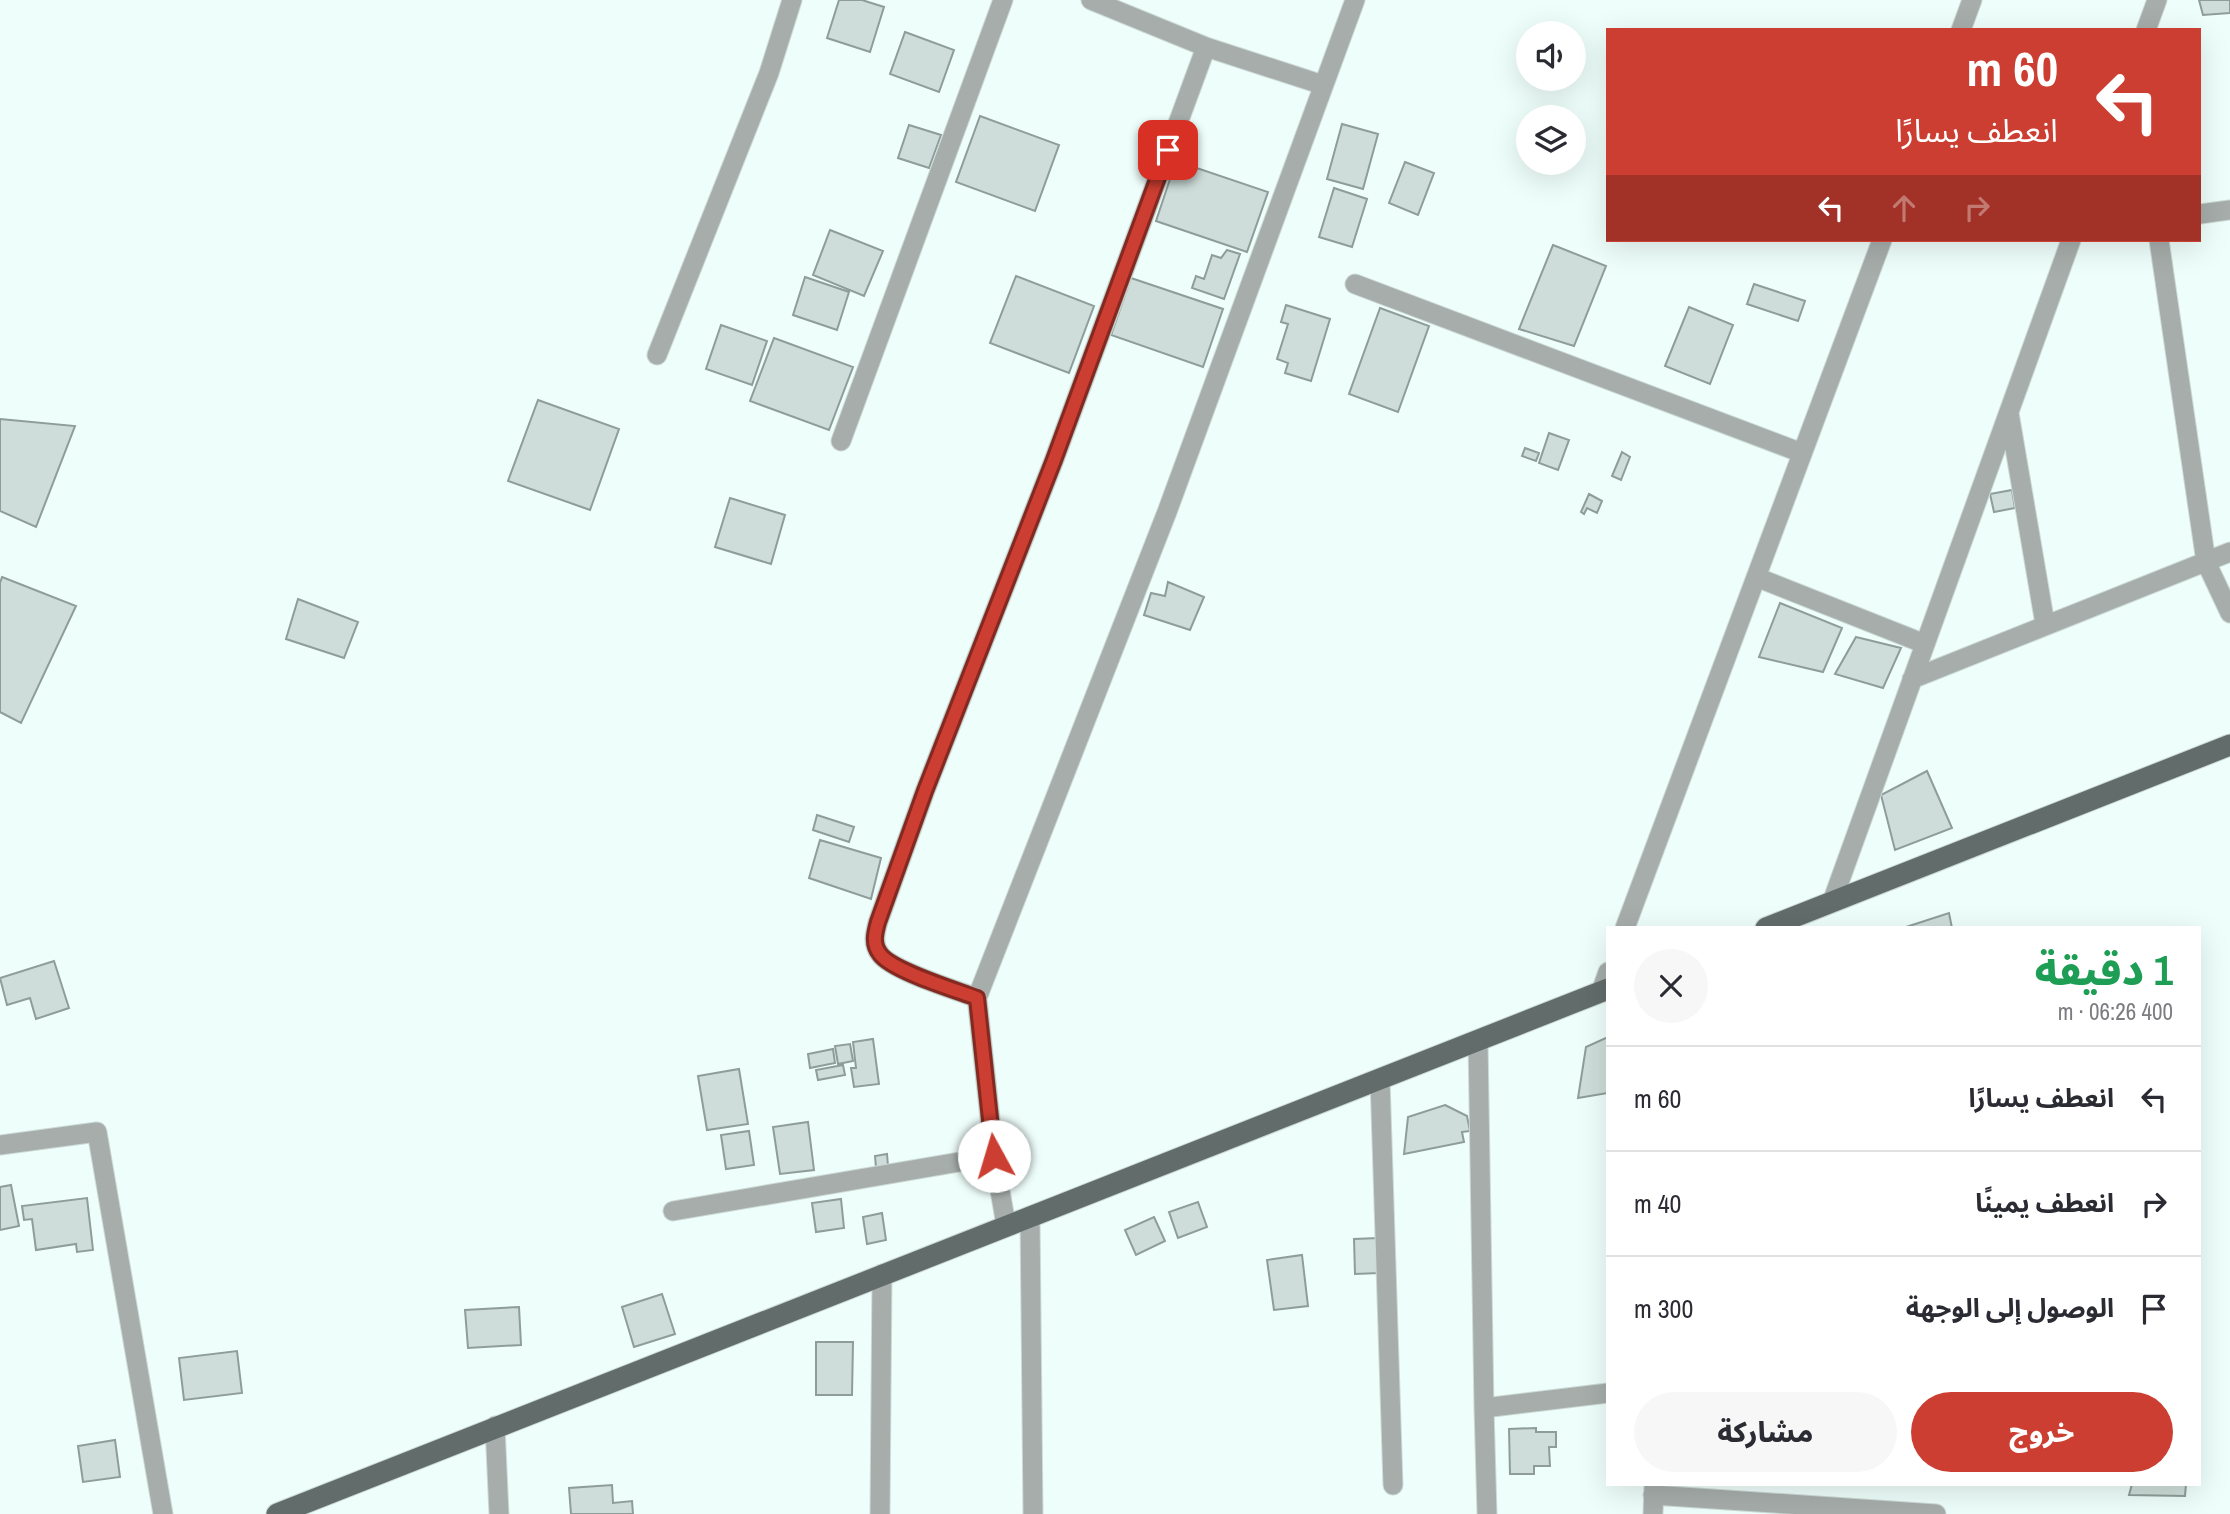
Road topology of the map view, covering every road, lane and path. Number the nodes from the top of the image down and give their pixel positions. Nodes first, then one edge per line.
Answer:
1 (792, 0) edge
2 (1003, 0) edge
3 (1091, 0) edge
4 (1354, 0) edge
5 (1972, 0) edge
6 (2157, 0) edge
7 (1131, 8) edge
8 (1962, 28) edge
9 (2148, 28) edge
10 (1206, 47) junction
11 (1323, 85) junction
12 (2230, 210) edge
13 (2201, 214) edge
14 (1881, 242) edge
15 (2067, 242) edge
16 (2160, 242) edge
17 (1355, 284) dead end
18 (657, 355) dead end
19 (2008, 412) junction
20 (841, 441) dead end
21 (1802, 453) junction
22 (2230, 552) edge
23 (2206, 562) junction
24 (1756, 577) junction
25 (2230, 613) edge
26 (2045, 624) junction
27 (1925, 644) junction
28 (1912, 679) junction
29 (2230, 745) edge
30 (1832, 902) junction
31 (1626, 926) edge
32 (1771, 926) edge
33 (1606, 985) edge
34 (977, 998) junction
35 (1478, 1041) junction
36 (1380, 1079) junction
37 (0, 1145) edge
38 (994, 1156) junction
39 (673, 1211) dead end
40 (1030, 1216) junction
41 (1006, 1225) junction
42 (882, 1274) junction
43 (1606, 1393) edge
44 (1484, 1408) junction
45 (495, 1426) junction
46 (1393, 1485) dead end
47 (1653, 1498) edge
48 (163, 1514) edge
49 (276, 1514) edge
50 (499, 1514) edge
51 (880, 1514) edge
52 (1033, 1514) edge
53 (1487, 1514) edge
54 (1936, 1514) edge

1 - 18 street
2 - 20 street
3 - 7 street
4 - 11 street
5 - 8 street
6 - 9 street
7 - 10 street
10 - 11 street
10 - 34 street
11 - 34 street
12 - 13 street
14 - 21 street
15 - 19 street
16 - 23 street
17 - 21 street
19 - 26 street
19 - 27 street
21 - 24 street
22 - 23 street
23 - 25 street
23 - 26 street
24 - 27 street
24 - 31 street
26 - 28 street
27 - 28 street
28 - 30 street
29 - 30 main road
30 - 32 main road
33 - 35 main road
34 - 38 street
35 - 36 main road
35 - 44 street
36 - 40 main road
36 - 46 street
37 - 48 street
38 - 39 street
38 - 41 street
40 - 41 main road
40 - 52 street
41 - 42 main road
42 - 45 main road
42 - 51 street
43 - 44 street
44 - 53 street
45 - 49 main road
45 - 50 street
47 - 54 street

